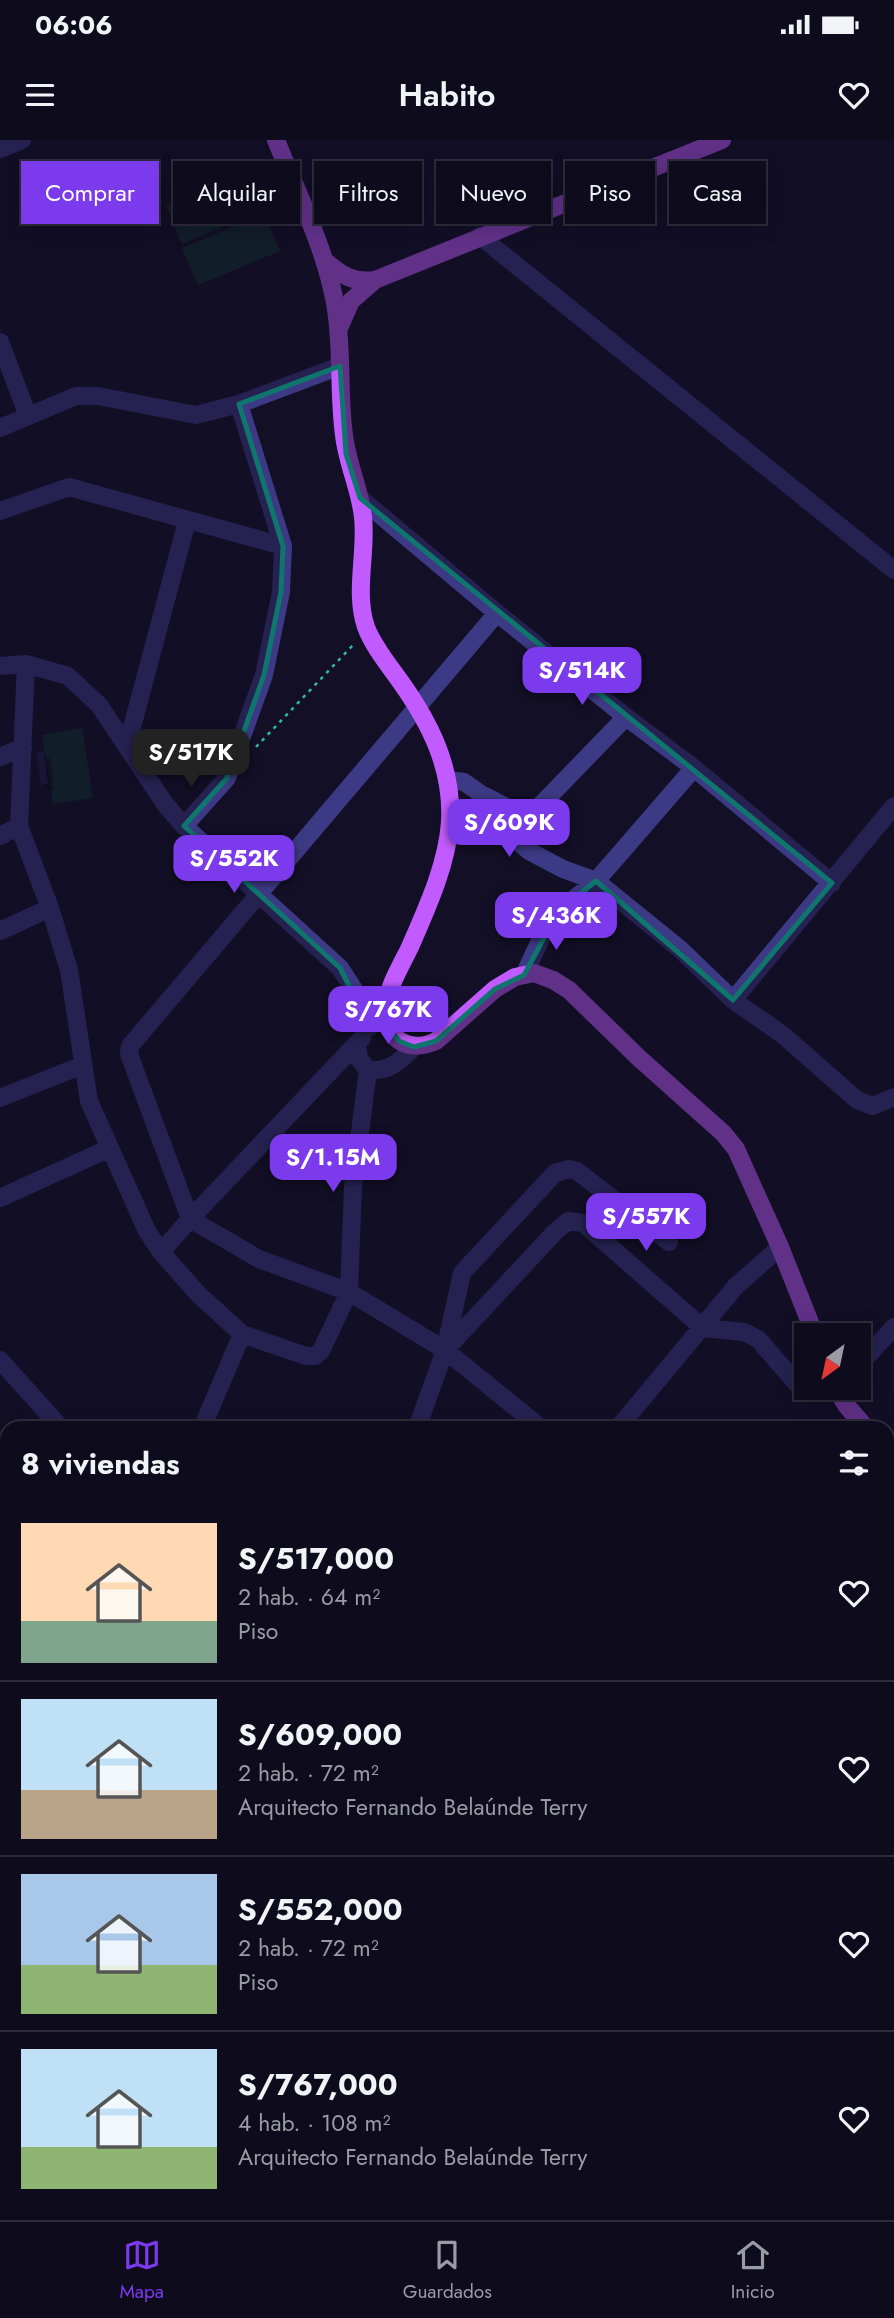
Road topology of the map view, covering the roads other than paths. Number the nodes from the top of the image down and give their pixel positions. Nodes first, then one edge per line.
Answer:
1 (22, 140) edge
2 (276, 140) edge
3 (722, 140) edge
4 (0, 149) edge
5 (480, 236) junction
6 (324, 261) junction
7 (374, 280) junction
8 (339, 331) junction
9 (0, 342) edge
10 (340, 366) junction
11 (239, 404) junction
12 (28, 416) junction
13 (0, 428) edge
14 (360, 498) junction
15 (0, 511) edge
16 (187, 521) junction
17 (283, 546) junction
18 (894, 570) edge
19 (498, 613) junction
20 (26, 664) junction
21 (0, 666) edge
22 (417, 705) junction
23 (626, 717) junction
24 (127, 746) junction
25 (23, 747) junction
26 (0, 757) edge
27 (694, 768) junction
28 (447, 780) junction
29 (481, 794) junction
30 (894, 806) edge
31 (19, 826) junction
32 (184, 826) junction
33 (0, 836) edge
34 (596, 881) junction
35 (832, 883) junction
36 (259, 896) junction
37 (50, 908) junction
38 (0, 931) edge
39 (524, 975) junction
40 (733, 1000) junction
41 (386, 1012) junction
42 (370, 1027) junction
43 (357, 1043) junction
44 (406, 1044) junction
45 (83, 1065) junction
46 (368, 1070) junction
47 (894, 1097) edge
48 (0, 1098) edge
49 (110, 1148) junction
50 (0, 1198) edge
51 (190, 1219) junction
52 (669, 1242) dead end
53 (780, 1247) junction
54 (161, 1252) junction
55 (349, 1292) junction
56 (810, 1323) edge
57 (703, 1328) junction
58 (894, 1328) edge
59 (242, 1334) junction
60 (445, 1350) junction
61 (872, 1351) edge
62 (0, 1360) edge
63 (794, 1381) edge
64 (845, 1400) edge
65 (55, 1421) edge
66 (205, 1421) edge
67 (420, 1421) edge
68 (532, 1421) edge
69 (624, 1421) edge
70 (861, 1421) edge

1 - 4 street
2 - 6 main road
3 - 5 main road
5 - 7 main road
5 - 18 street
6 - 7 main road
6 - 8 main road
7 - 8 main road
8 - 10 main road
9 - 12 street
10 - 11 street
10 - 14 main road
11 - 12 street
11 - 17 street
12 - 13 street
14 - 19 street
14 - 22 main road
15 - 16 street
16 - 17 street
16 - 24 street
17 - 32 street
19 - 22 street
19 - 23 street
20 - 21 street
20 - 24 street
20 - 25 street
22 - 28 main road
22 - 36 street
23 - 27 street
23 - 29 street
24 - 32 street
25 - 26 street
25 - 31 street
27 - 34 street
27 - 35 street
28 - 29 street
28 - 41 main road
29 - 34 street
30 - 35 street
31 - 33 street
31 - 37 street
32 - 36 street
34 - 39 street
34 - 40 street
35 - 40 street
36 - 42 street
36 - 51 street
37 - 38 street
37 - 45 street
39 - 44 main road
39 - 53 main road
40 - 47 street
41 - 42 street
41 - 44 main road
42 - 43 street
43 - 46 street
43 - 51 street
44 - 46 street
45 - 48 street
45 - 49 street
46 - 55 street
49 - 50 street
49 - 54 street
51 - 54 street
51 - 55 street
52 - 60 street
53 - 56 main road
53 - 57 street
54 - 59 street
55 - 59 street
55 - 60 street
57 - 60 street
57 - 63 street
57 - 69 street
58 - 61 street
59 - 66 street
60 - 67 street
60 - 68 street
62 - 65 street
64 - 70 main road

